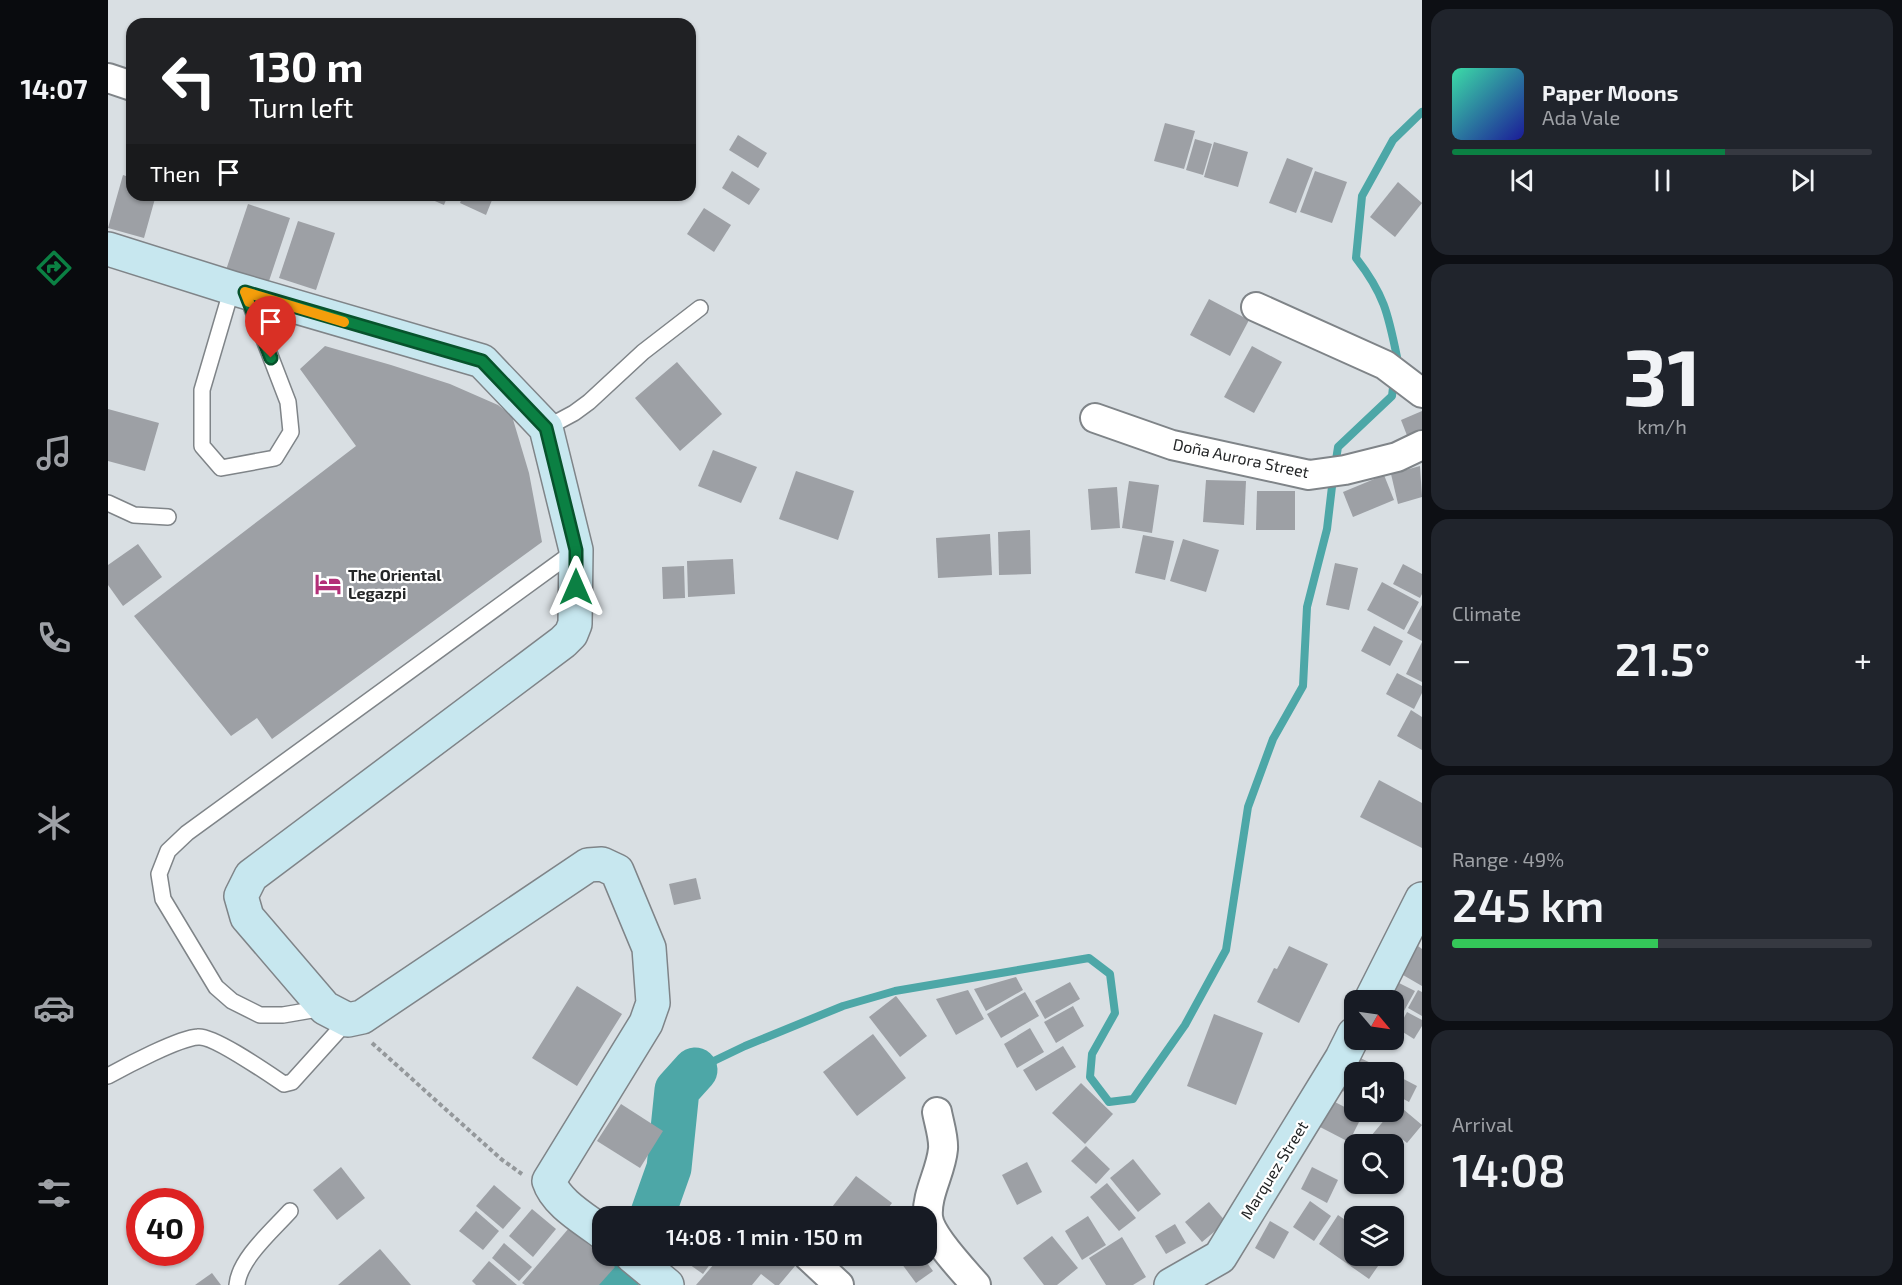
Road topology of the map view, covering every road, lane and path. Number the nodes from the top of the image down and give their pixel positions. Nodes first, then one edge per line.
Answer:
1 (108, 78) edge
2 (126, 84) edge
3 (108, 249) edge
4 (238, 290) junction
5 (1256, 307) dead end
6 (700, 308) dead end
7 (1403, 380) edge
8 (1095, 418) dead end
9 (546, 428) junction
10 (1422, 445) edge
11 (108, 503) edge
12 (168, 517) dead end
13 (576, 550) junction
14 (1422, 899) edge
15 (1376, 990) edge
16 (336, 1014) junction
17 (1346, 1050) edge
18 (108, 1076) edge
19 (937, 1112) dead end
20 (552, 1191) junction
21 (290, 1211) dead end
22 (592, 1225) edge
23 (819, 1266) edge
24 (237, 1285) edge
25 (839, 1285) edge
26 (976, 1285) edge
27 (1171, 1285) edge

1 - 2 street
3 - 4 street
4 - 4 lane
4 - 9 street
5 - 7 street
6 - 9 lane
8 - 10 street, Doña Aurora Street
9 - 13 street
11 - 12 lane
13 - 16 street
13 - 16 lane
14 - 15 street
16 - 18 lane
16 - 20 path
16 - 20 street
17 - 27 street, Marquez Street
19 - 26 street
20 - 22 street
21 - 24 lane
23 - 25 street

